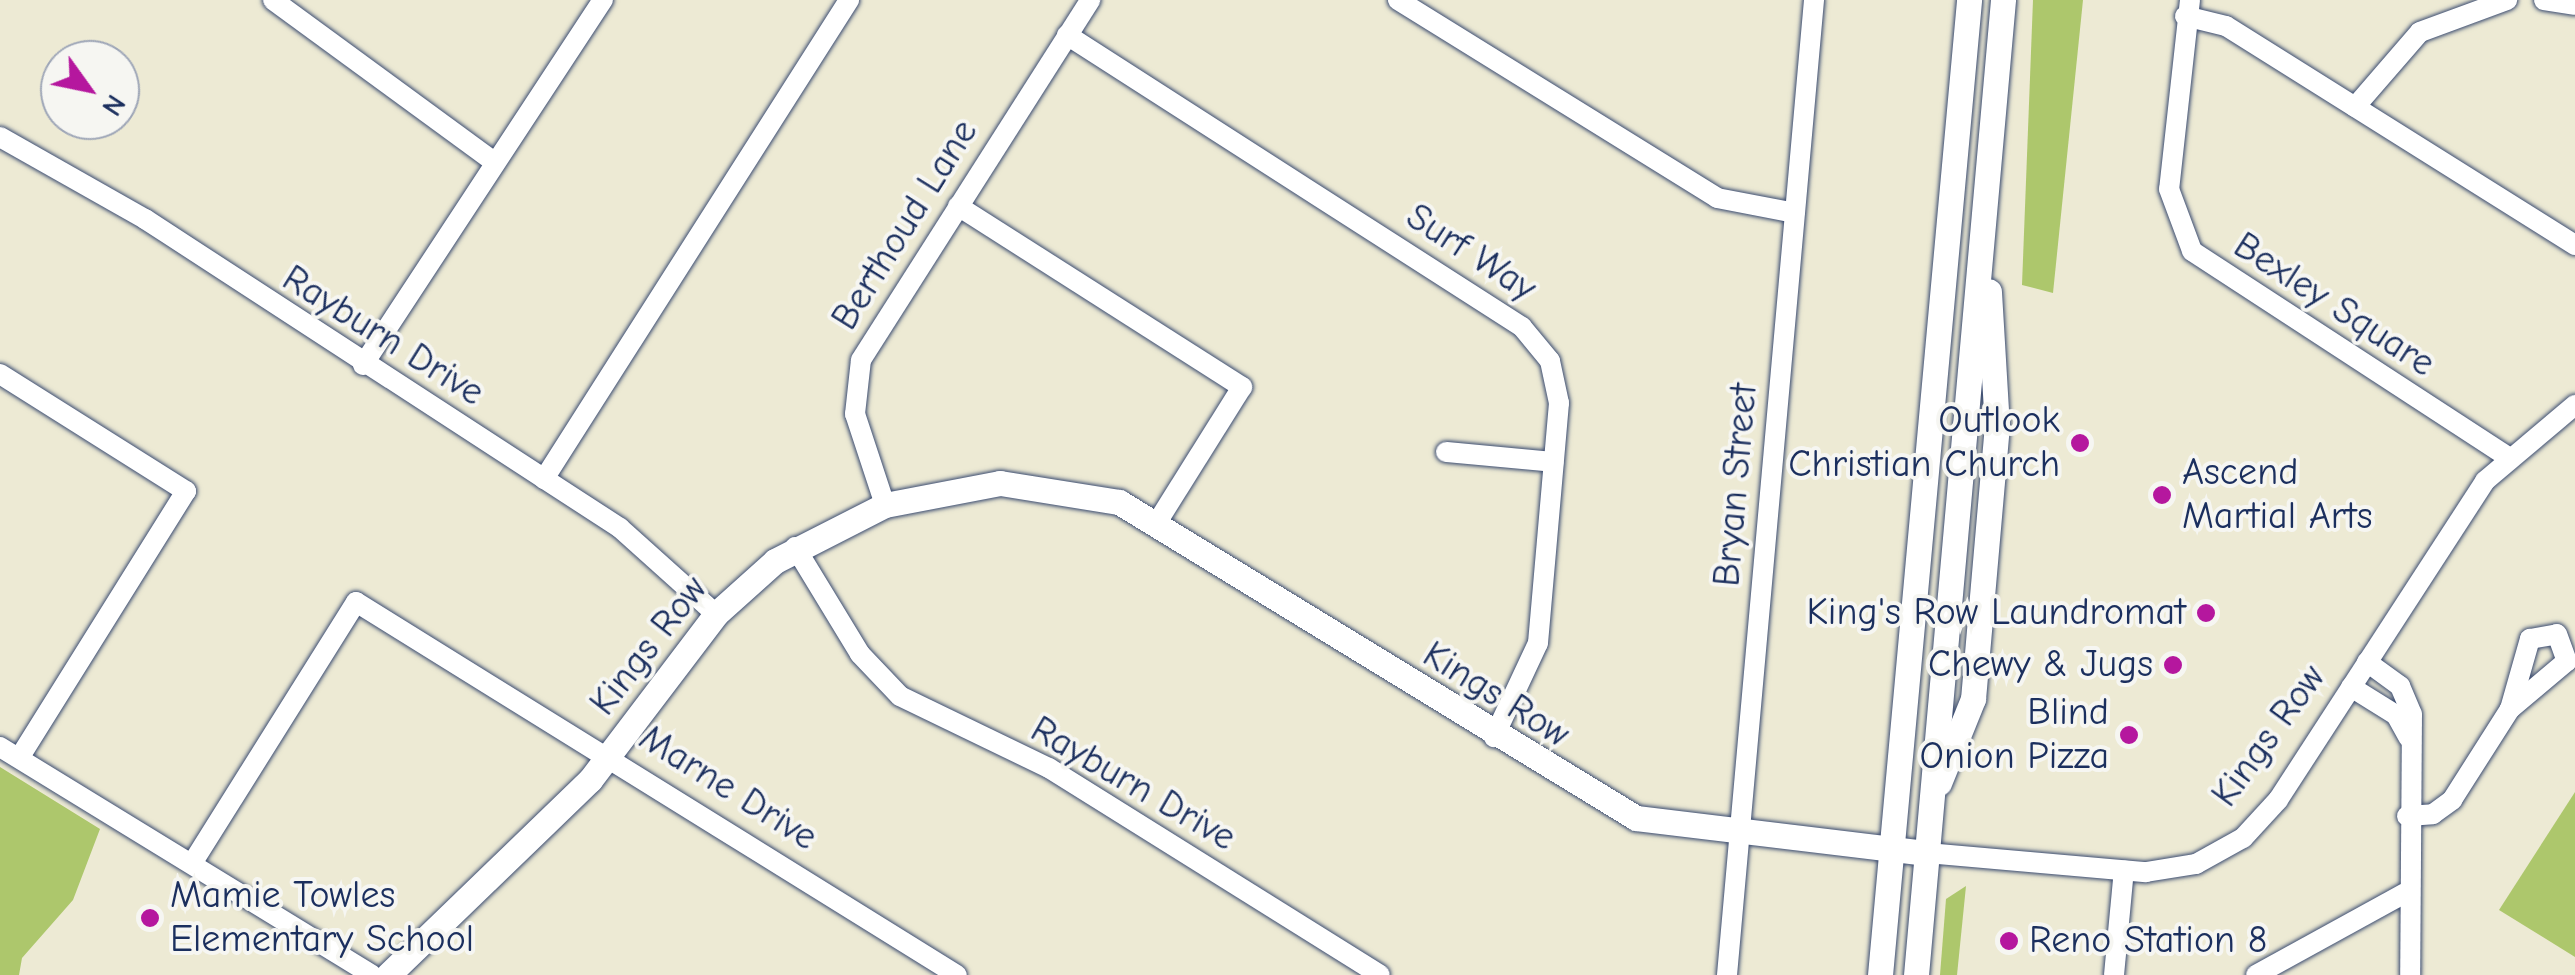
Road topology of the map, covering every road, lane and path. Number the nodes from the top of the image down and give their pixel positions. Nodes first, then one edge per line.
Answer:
1 (273, 0) edge
2 (603, 0) edge
3 (849, 0) edge
4 (1090, 0) edge
5 (1398, 0) edge
6 (1814, 0) edge
7 (1969, 0) edge
8 (2002, 0) edge
9 (2507, 0) edge
10 (2544, 0) edge
11 (2575, 6) edge
12 (2187, 8) edge
13 (1067, 35) junction
14 (2355, 107) junction
15 (0, 137) edge
16 (494, 162) junction
17 (958, 206) junction
18 (1794, 213) junction
19 (2575, 246) edge
20 (363, 366) junction
21 (0, 374) edge
22 (2575, 405) edge
23 (1446, 452) dead end
24 (2506, 456) junction
25 (1554, 462) junction
26 (544, 479) junction
27 (885, 505) junction
28 (1156, 524) junction
29 (795, 547) junction
30 (716, 614) junction
31 (2367, 662) junction
32 (2351, 687) junction
33 (2510, 709) dead end
34 (1494, 737) junction
35 (2410, 740) junction
36 (0, 748) edge
37 (21, 755) junction
38 (610, 756) junction
39 (2407, 816) junction
40 (1741, 834) junction
41 (1893, 850) junction
42 (1928, 853) junction
43 (192, 862) junction
44 (2124, 870) junction
45 (2404, 893) junction
46 (372, 975) edge
47 (388, 975) edge
48 (957, 975) edge
49 (1380, 975) edge
50 (1727, 975) edge
51 (1880, 975) edge
52 (1916, 975) edge
53 (2114, 975) edge
54 (2256, 975) edge
55 (2410, 975) edge

1 - 16 street
2 - 16 street
3 - 26 street
4 - 13 street, Berthoud Lane
5 - 18 street
6 - 18 street, Bryan Street
7 - 41 main road
8 - 42 main road
9 - 14 street
10 - 11 street
12 - 14 street
12 - 24 street, Bexley Square
13 - 17 street, Berthoud Lane
13 - 25 street, Surf Way
14 - 19 street
15 - 20 street, Rayburn Drive
16 - 20 street
17 - 27 street, Berthoud Lane
17 - 28 street
18 - 40 street, Bryan Street
20 - 26 street, Rayburn Drive
21 - 37 street
22 - 24 street, Kings Row
23 - 25 street
24 - 31 street, Kings Row
25 - 34 street, Surf Way
26 - 30 street, Rayburn Drive
27 - 28 main road, Kings Row
27 - 29 main road, Kings Row
28 - 34 main road, Kings Row
29 - 30 main road, Kings Row
29 - 49 street, Rayburn Drive
30 - 38 main road, Kings Row
31 - 32 street, Kings Row
31 - 35 street
32 - 35 street
32 - 44 street, Kings Row
33 - 39 street
34 - 40 main road, Kings Row
35 - 39 street
36 - 37 street
37 - 43 street
38 - 43 street, Marne Drive
38 - 47 main road, Kings Row
38 - 48 street, Marne Drive
39 - 45 street
40 - 41 main road, Kings Row
40 - 50 street, Bryan Street
41 - 42 main road, Kings Row
41 - 51 main road
42 - 44 street, Kings Row
42 - 52 main road
43 - 46 street
44 - 53 street
45 - 54 street
45 - 55 street

